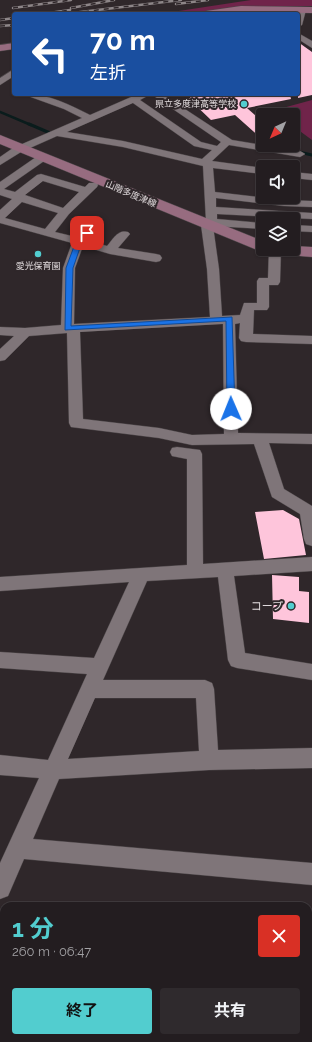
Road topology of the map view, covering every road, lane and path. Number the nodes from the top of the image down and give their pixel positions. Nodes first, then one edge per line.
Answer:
1 (307, 10) edge
2 (220, 12) edge
3 (300, 22) edge
4 (300, 37) edge
5 (12, 46) edge
6 (0, 48) edge
7 (310, 48) edge
8 (12, 74) edge
9 (2, 83) edge
10 (36, 96) edge
11 (141, 96) edge
12 (159, 96) edge
13 (117, 97) dead end
14 (130, 101) junction
15 (88, 118) junction
16 (56, 132) junction
17 (0, 139) edge
18 (223, 145) junction
19 (23, 148) junction
20 (300, 154) dead end
21 (43, 157) junction
22 (0, 162) edge
23 (206, 163) junction
24 (70, 168) junction
25 (256, 170) edge
26 (300, 176) edge
27 (312, 177) edge
28 (50, 180) junction
29 (98, 180) junction
30 (63, 184) junction
31 (0, 187) edge
32 (0, 191) edge
33 (87, 191) junction
34 (209, 194) junction
35 (18, 197) junction
36 (42, 204) junction
37 (312, 204) edge
38 (210, 210) junction
39 (65, 212) junction
40 (0, 216) edge
41 (312, 216) edge
42 (0, 220) edge
43 (209, 224) junction
44 (94, 225) dead end
45 (23, 226) junction
46 (256, 226) edge
47 (300, 228) edge
48 (312, 229) edge
49 (48, 233) junction
50 (124, 234) dead end
51 (79, 241) junction
52 (256, 244) edge
53 (110, 250) junction
54 (300, 251) edge
55 (312, 252) edge
56 (275, 256) edge
57 (156, 258) dead end
58 (223, 319) junction
59 (246, 319) junction
60 (70, 328) junction
61 (0, 331) edge
62 (25, 332) junction
63 (312, 340) edge
64 (0, 357) edge
65 (260, 438) junction
66 (231, 439) junction
67 (312, 439) edge
68 (178, 452) dead end
69 (312, 539) edge
70 (312, 564) edge
71 (225, 570) junction
72 (195, 572) junction
73 (141, 575) junction
74 (0, 584) edge
75 (0, 660) edge
76 (99, 667) junction
77 (312, 672) edge
78 (90, 689) junction
79 (312, 758) edge
80 (208, 760) junction
81 (0, 765) edge
82 (53, 770) junction
83 (18, 848) junction
84 (312, 874) edge
85 (0, 888) edge

1 - 2 main road
1 - 3 street
4 - 7 street
5 - 6 main road
8 - 9 street
10 - 15 street
11 - 14 street
12 - 18 street
13 - 14 street
14 - 15 street
14 - 18 street
15 - 16 street
16 - 19 street
16 - 23 street
17 - 19 main road, 山階多度津線
18 - 20 street
18 - 23 street
19 - 21 main road, 山階多度津線
19 - 22 street
21 - 24 main road, 山階多度津線
21 - 31 street
23 - 25 street
23 - 34 street
24 - 28 street
24 - 29 main road, 山階多度津線
26 - 27 street
28 - 30 street
28 - 35 street
29 - 33 street
29 - 43 main road, 山階多度津線
30 - 33 street
30 - 36 street
32 - 35 street
33 - 39 street
34 - 37 street
34 - 38 street
35 - 36 street
35 - 40 street
36 - 39 street
36 - 45 street
38 - 41 street
38 - 43 street
39 - 49 street
42 - 45 street
43 - 46 street
43 - 52 main road, 山階多度津線
43 - 58 street
44 - 51 street
45 - 49 street
47 - 48 street
49 - 51 street
50 - 53 street
51 - 53 street
51 - 60 street
53 - 57 street
54 - 55 main road
56 - 59 street
58 - 59 street
58 - 60 street
58 - 66 street
59 - 63 street
60 - 62 street
60 - 66 street
61 - 62 street
62 - 64 street
65 - 66 street
65 - 67 street
65 - 69 street
68 - 72 street
70 - 71 street
71 - 72 street
71 - 77 street
72 - 73 street
73 - 74 street
73 - 76 street
75 - 76 street
76 - 78 street
78 - 80 street
78 - 82 street
79 - 80 street
80 - 82 street
81 - 82 street
82 - 83 street
83 - 84 street
83 - 85 street

